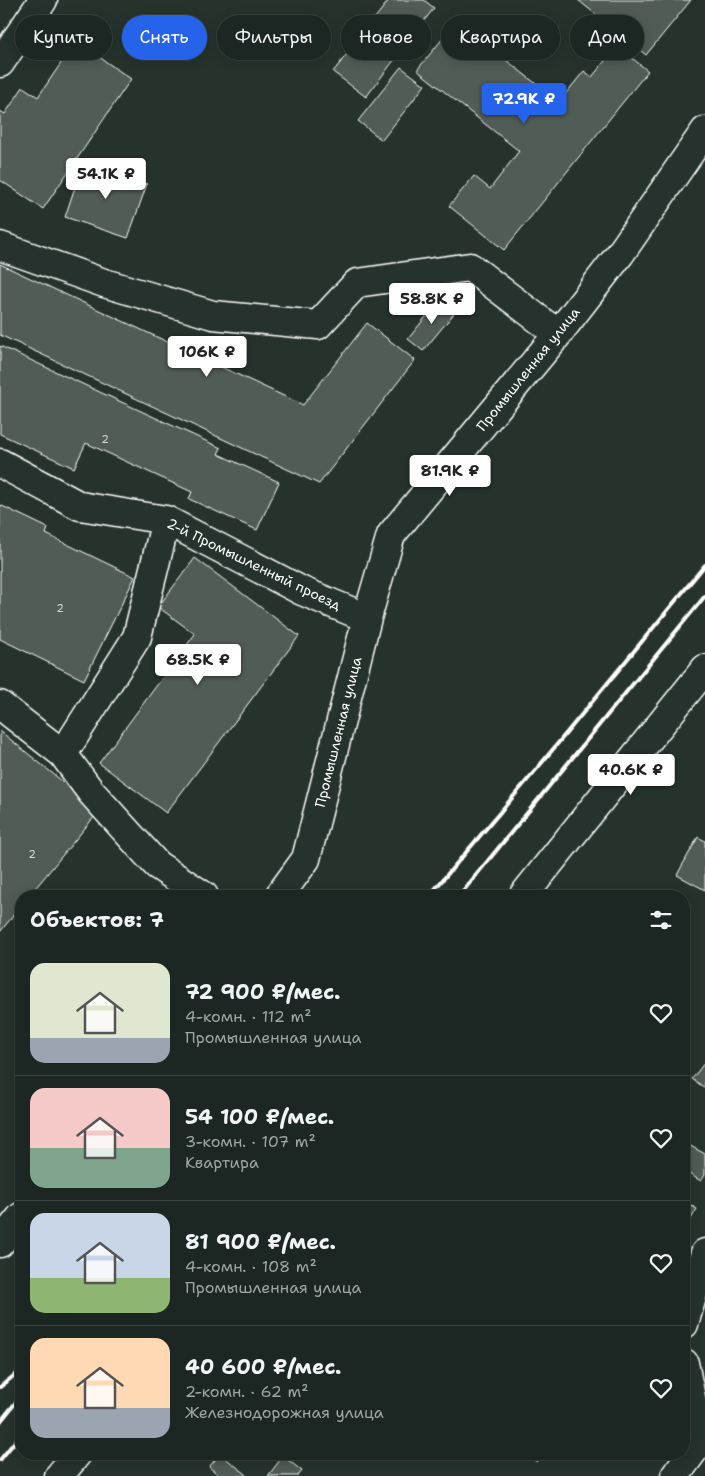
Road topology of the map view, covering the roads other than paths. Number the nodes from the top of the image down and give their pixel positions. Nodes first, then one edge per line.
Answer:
1 (43, 0) edge
2 (0, 63) edge
3 (705, 131) edge
4 (0, 246) edge
5 (558, 334) junction
6 (0, 463) edge
7 (166, 520) junction
8 (367, 618) junction
9 (705, 669) edge
10 (0, 705) edge
11 (63, 754) junction
12 (195, 890) edge
13 (283, 890) edge
14 (528, 890) edge
15 (15, 1224) edge
16 (0, 1243) edge
17 (705, 1253) edge
18 (690, 1304) edge
19 (690, 1388) edge
20 (702, 1439) edge
21 (690, 1455) edge
22 (71, 1460) edge
23 (687, 1460) edge
24 (59, 1476) edge
25 (675, 1476) edge

1 - 2 street
3 - 5 street, Промышленная улица
4 - 5 street
5 - 8 street, Промышленная улица
6 - 7 street, 2-й Промышленный проезд
7 - 8 street, 2-й Промышленный проезд
7 - 11 street
8 - 13 street, Промышленная улица
9 - 14 street
10 - 11 street
11 - 12 street
15 - 16 street
17 - 18 street
19 - 20 street
20 - 21 street
22 - 24 street
23 - 25 street

